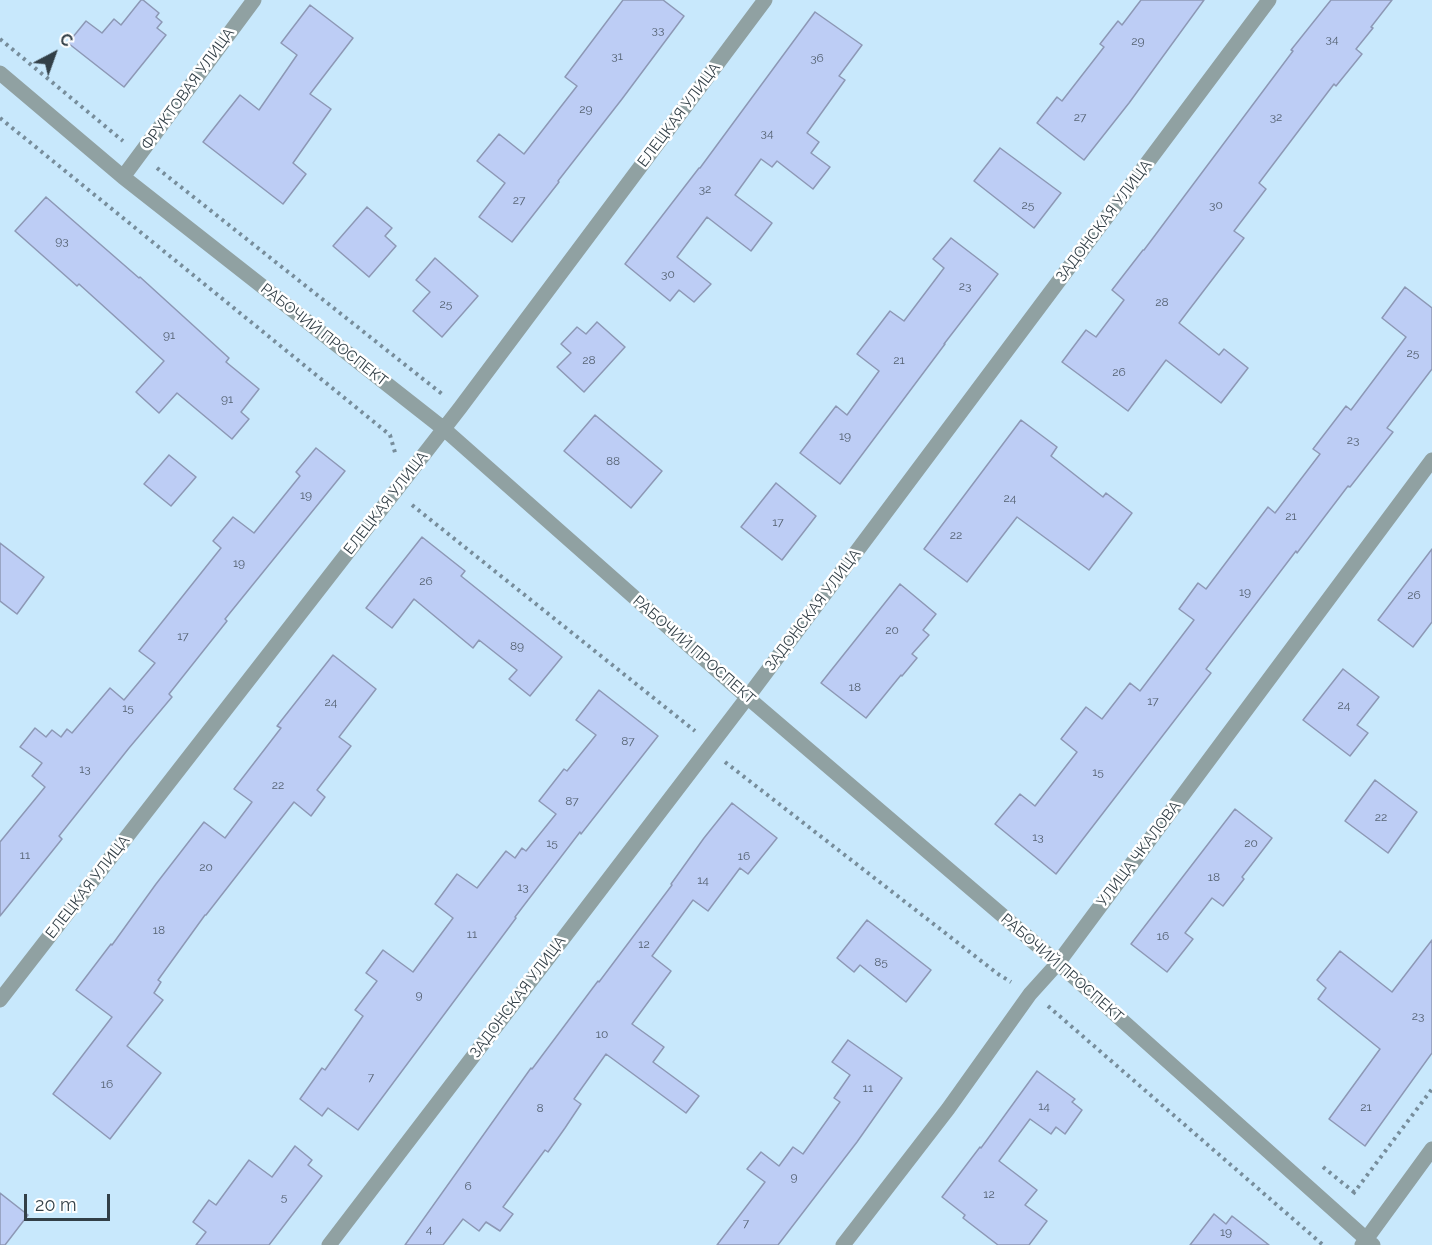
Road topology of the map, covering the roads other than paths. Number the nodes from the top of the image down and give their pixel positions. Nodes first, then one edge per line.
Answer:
1 (254, 0) edge
2 (765, 0) edge
3 (1269, 0) edge
4 (0, 73) edge
5 (123, 177) junction
6 (444, 429) junction
7 (1432, 460) edge
8 (747, 697) junction
9 (1058, 963) junction
10 (0, 1000) edge
11 (1432, 1149) edge
12 (1367, 1243) edge
13 (329, 1245) edge
14 (843, 1245) edge

1 - 5 street, ФРУКТОВАЯ УЛИЦА
2 - 6 street, ЕЛЕЦКАЯ УЛИЦА
3 - 8 street, ЗАДОНСКАЯ УЛИЦА
4 - 5 street, РАБОЧИЙ ПРОСПЕКТ
5 - 6 street, РАБОЧИЙ ПРОСПЕКТ
6 - 8 street, РАБОЧИЙ ПРОСПЕКТ
6 - 10 street, ЕЛЕЦКАЯ УЛИЦА
7 - 9 street, УЛИЦА ЧКАЛОВА
8 - 9 street, РАБОЧИЙ ПРОСПЕКТ
8 - 13 street, ЗАДОНСКАЯ УЛИЦА
9 - 12 street, РАБОЧИЙ ПРОСПЕКТ
9 - 14 street, УЛИЦА ЧКАЛОВА
11 - 12 street

